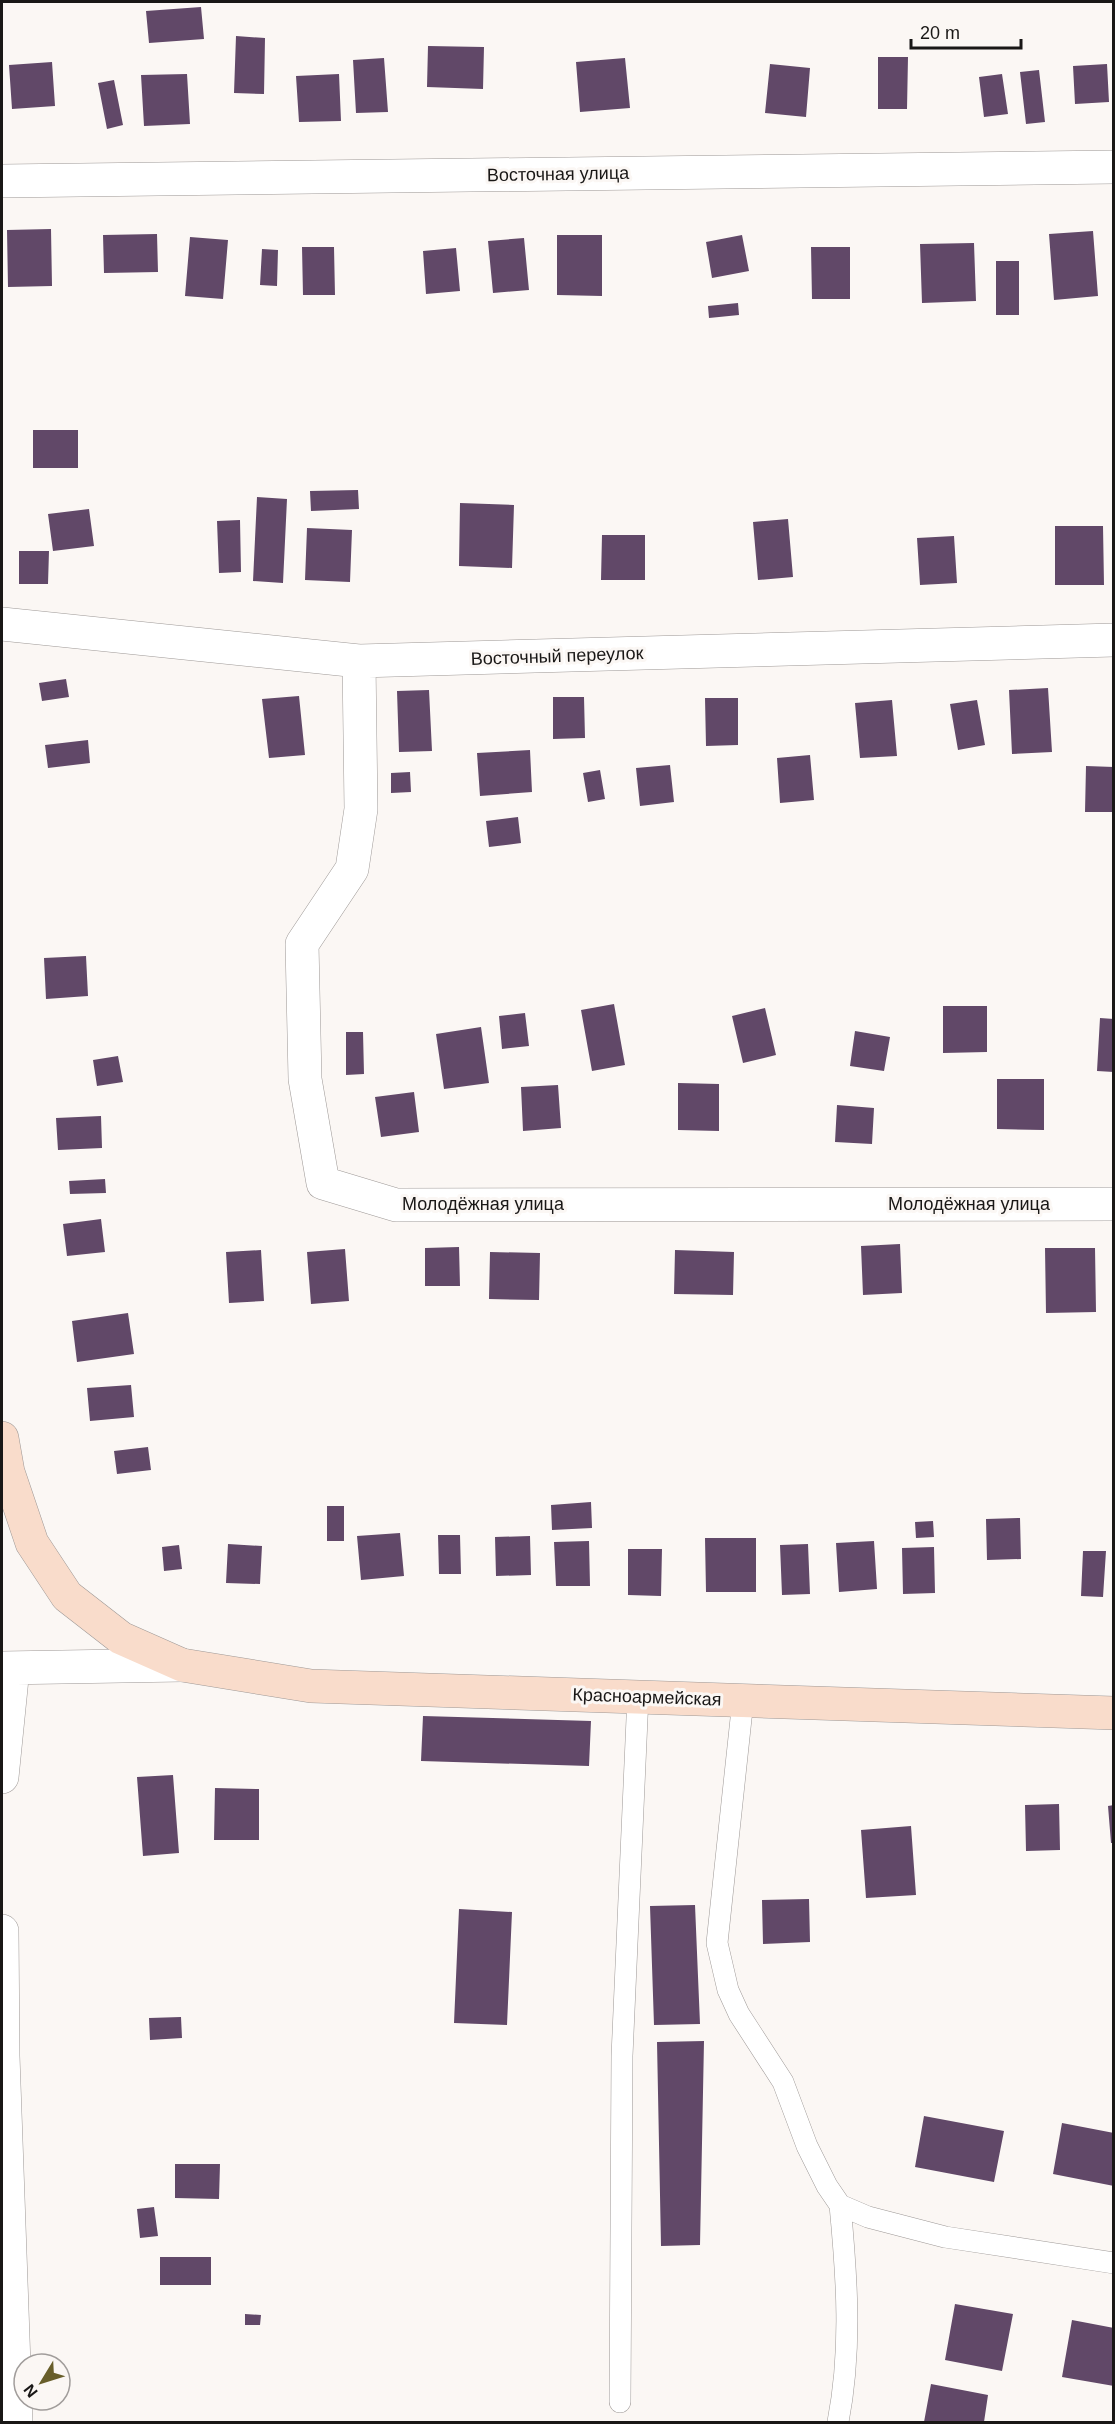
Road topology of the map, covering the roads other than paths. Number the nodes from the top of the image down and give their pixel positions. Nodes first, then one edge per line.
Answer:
1 (1113, 167) edge
2 (2, 182) edge
3 (2, 624) edge
4 (1113, 640) edge
5 (359, 661) junction
6 (1113, 1204) edge
7 (2, 1438) edge
8 (182, 1665) junction
9 (7, 1668) edge
10 (638, 1696) junction
11 (742, 1700) junction
12 (1113, 1713) edge
13 (2, 1777) edge
14 (2, 1931) edge
15 (2, 2056) edge
16 (840, 2205) junction
17 (1113, 2263) edge
18 (620, 2402) dead end
19 (16, 2422) edge
20 (838, 2422) edge

1 - 2 street, Восточная улица
3 - 5 street, Восточный переулок
4 - 5 street, Восточный переулок
5 - 6 street, Молодёжная улица
7 - 8 street, Красноармейская
8 - 9 street
8 - 10 street, Красноармейская
9 - 13 street
10 - 11 street, Красноармейская
10 - 18 lane
11 - 12 street, Красноармейская
11 - 16 lane
14 - 15 street
15 - 19 street
16 - 17 lane
16 - 20 lane

